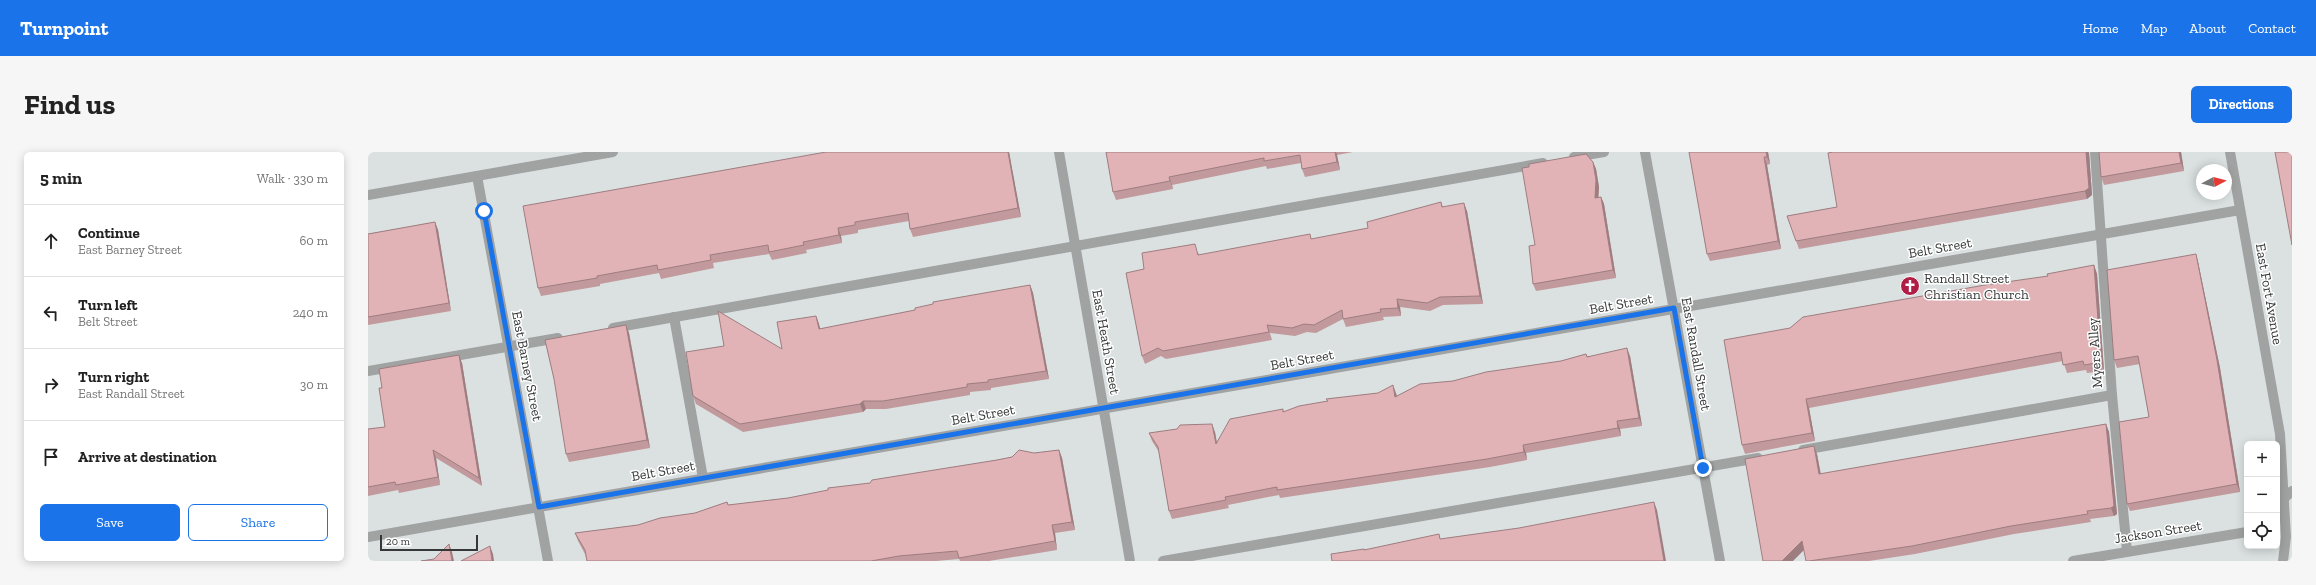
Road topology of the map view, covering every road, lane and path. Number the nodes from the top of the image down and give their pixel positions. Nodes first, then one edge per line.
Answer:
1 (612, 152) edge
2 (1059, 152) edge
3 (1604, 152) edge
4 (1645, 152) edge
5 (2095, 152) edge
6 (2230, 152) edge
7 (477, 176) junction
8 (368, 195) edge
9 (2240, 210) junction
10 (2101, 234) junction
11 (1075, 246) junction
12 (1674, 308) junction
13 (674, 317) junction
14 (605, 329) edge
15 (567, 336) edge
16 (509, 346) junction
17 (368, 371) edge
18 (2112, 395) junction
19 (1104, 408) junction
20 (1795, 452) edge
21 (1772, 456) edge
22 (1703, 468) junction
23 (704, 478) junction
24 (2288, 495) edge
25 (2280, 502) edge
26 (539, 507) junction
27 (2244, 532) edge
28 (368, 537) edge
29 (2127, 551) junction
30 (2094, 559) edge
31 (548, 561) edge
32 (1130, 561) edge
33 (1162, 561) edge
34 (1720, 561) edge
35 (2073, 561) edge
36 (2283, 561) edge

1 - 7 street
2 - 11 street, East Heath Street
3 - 11 street
4 - 12 street, East Randall Street
5 - 10 street, Myers Alley
6 - 9 street, East Fort Avenue
7 - 8 street
7 - 16 street, East Barney Street
9 - 10 street, Belt Street
9 - 24 street, East Fort Avenue
10 - 12 street, Belt Street
10 - 18 street, Myers Alley
11 - 13 street
11 - 19 street, East Heath Street
12 - 19 street, Belt Street
12 - 22 street, East Randall Street
13 - 14 street
13 - 23 street
15 - 16 street
16 - 17 street
16 - 26 street, East Barney Street
18 - 20 street
18 - 29 street, Myers Alley
19 - 23 street, Belt Street
19 - 32 street, East Heath Street
21 - 22 street
22 - 33 street
22 - 34 street, East Randall Street
23 - 26 street, Belt Street
24 - 25 street
24 - 36 street, East Fort Avenue
26 - 28 street, Belt Street
26 - 31 street, East Barney Street
27 - 29 street, Jackson Street
29 - 30 street, Jackson Street
30 - 35 street, Jackson Street

